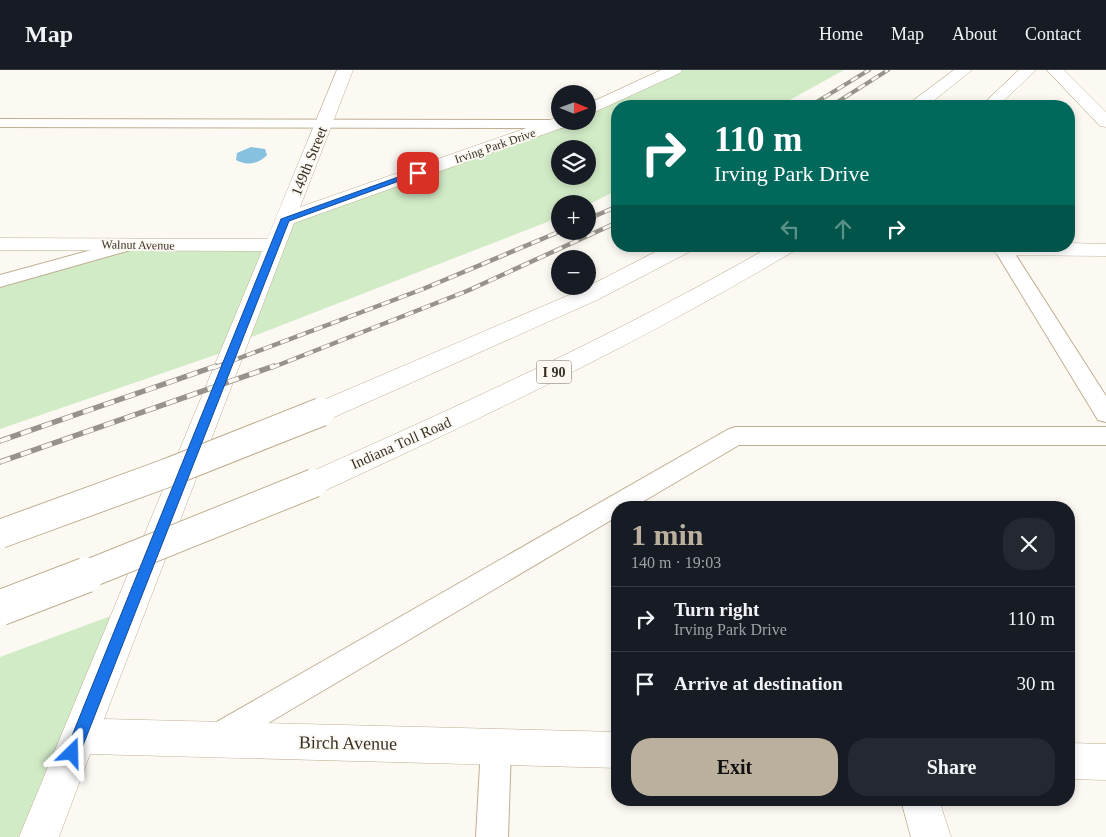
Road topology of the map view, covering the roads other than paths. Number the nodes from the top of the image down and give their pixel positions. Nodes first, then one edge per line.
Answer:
1 (345, 70) edge
2 (674, 70) edge
3 (964, 70) edge
4 (1028, 70) edge
5 (1055, 70) edge
6 (925, 100) edge
7 (996, 100) edge
8 (596, 106) edge
9 (551, 122) edge
10 (1106, 122) edge
11 (0, 123) edge
12 (324, 123) junction
13 (551, 126) edge
14 (285, 219) junction
15 (0, 244) edge
16 (128, 244) junction
17 (275, 245) junction
18 (1075, 250) edge
19 (1106, 250) edge
20 (672, 252) edge
21 (776, 252) edge
22 (1005, 252) edge
23 (0, 281) edge
24 (1097, 386) edge
25 (1106, 414) edge
26 (1106, 436) edge
27 (623, 501) edge
28 (611, 508) edge
29 (0, 534) edge
30 (0, 608) edge
31 (79, 736) junction
32 (212, 740) junction
33 (496, 747) junction
34 (611, 750) edge
35 (1075, 761) edge
36 (1106, 762) edge
37 (922, 806) edge
38 (39, 837) edge
39 (492, 837) edge
40 (931, 837) edge

1 - 12 main road, 149th Street
2 - 8 main road
3 - 6 main road
4 - 7 main road
5 - 10 main road
9 - 12 lane
11 - 12 lane
12 - 14 main road, 149th Street
13 - 14 main road, Irving Park Drive
14 - 17 main road, 149th Street
15 - 16 main road, Walnut Avenue
16 - 17 main road, Walnut Avenue
16 - 23 lane
17 - 31 main road, 149th Street
18 - 19 main road
20 - 29 main road, bridge
21 - 30 main road, Indiana Toll Road / I 90, bridge
22 - 24 lane
24 - 25 lane
26 - 27 lane
28 - 32 lane
31 - 32 main road, Birch Avenue
31 - 38 main road, 149th Street
32 - 33 main road, Birch Avenue
33 - 34 main road, Birch Avenue
33 - 39 lane
35 - 36 main road
37 - 40 main road

